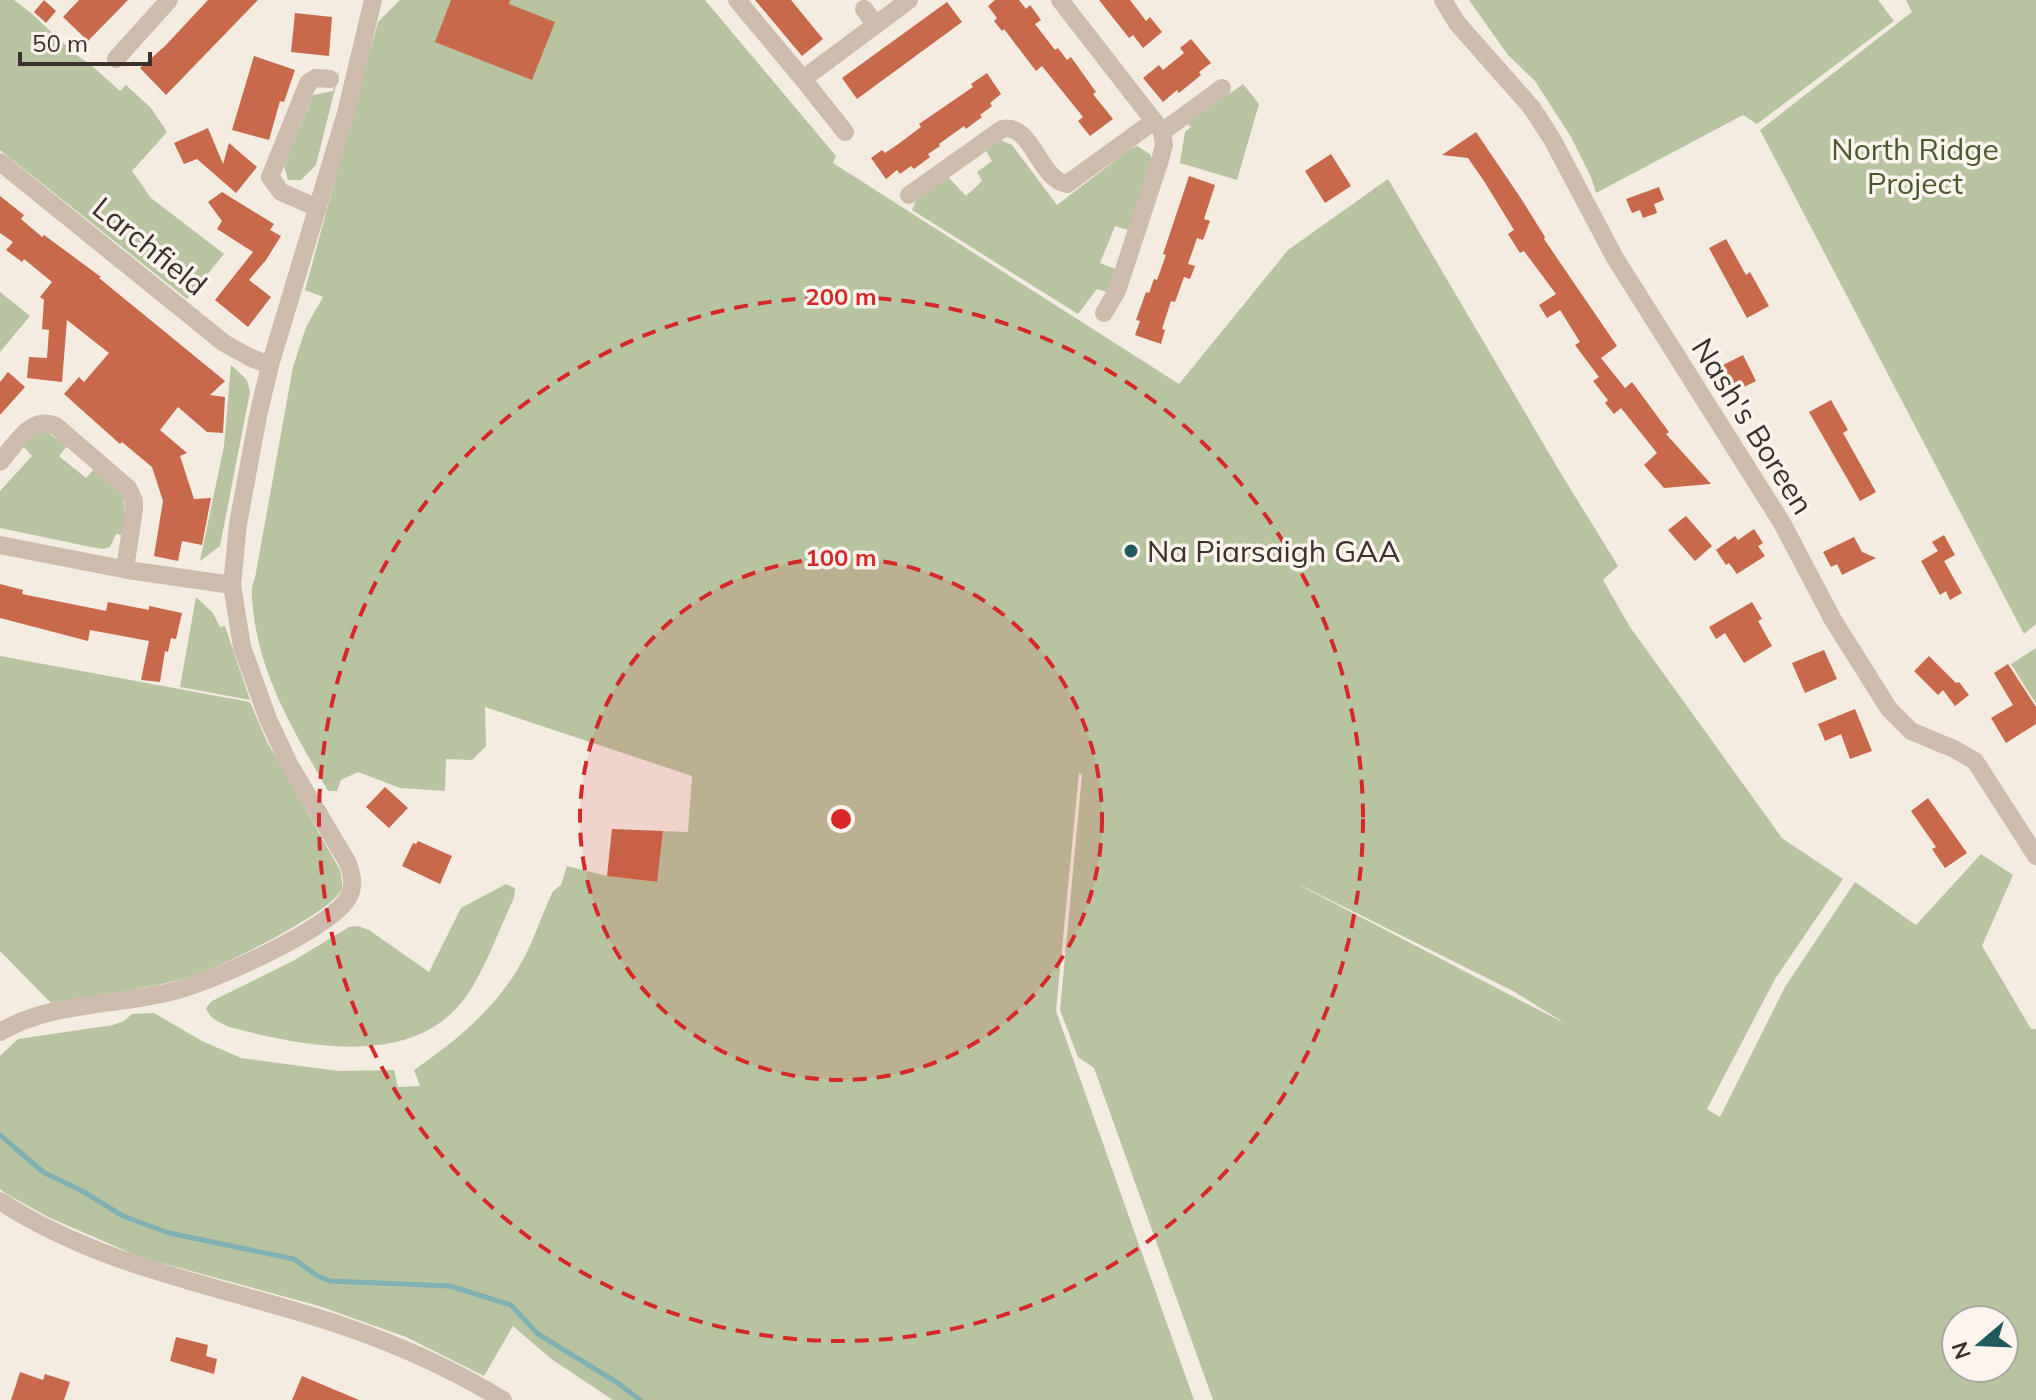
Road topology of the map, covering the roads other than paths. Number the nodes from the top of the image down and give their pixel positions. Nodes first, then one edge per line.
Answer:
1 (169, 0) edge
2 (373, 0) edge
3 (737, 0) edge
4 (909, 0) edge
5 (1060, 0) edge
6 (1443, 0) edge
7 (864, 9) dead end
8 (876, 25) junction
9 (116, 59) dead end
10 (330, 79) dead end
11 (803, 79) junction
12 (1222, 88) dead end
13 (1158, 127) junction
14 (845, 132) dead end
15 (0, 162) edge
16 (909, 195) dead end
17 (318, 208) junction
18 (1104, 313) dead end
19 (270, 365) junction
20 (0, 462) edge
21 (0, 545) edge
22 (125, 569) junction
23 (232, 585) junction
24 (2036, 856) edge
25 (0, 1032) edge
26 (0, 1201) edge
27 (503, 1400) edge

1 - 9 street
2 - 17 street
3 - 11 street
4 - 8 street
5 - 13 street
6 - 24 street, Nash's Boreen
7 - 8 street
8 - 11 street
10 - 17 street
11 - 14 street
12 - 13 street
13 - 16 street
13 - 18 street
15 - 19 street, Larchfield
17 - 19 street
19 - 23 street
20 - 22 street
21 - 22 street
22 - 23 street
23 - 25 street
26 - 27 street

